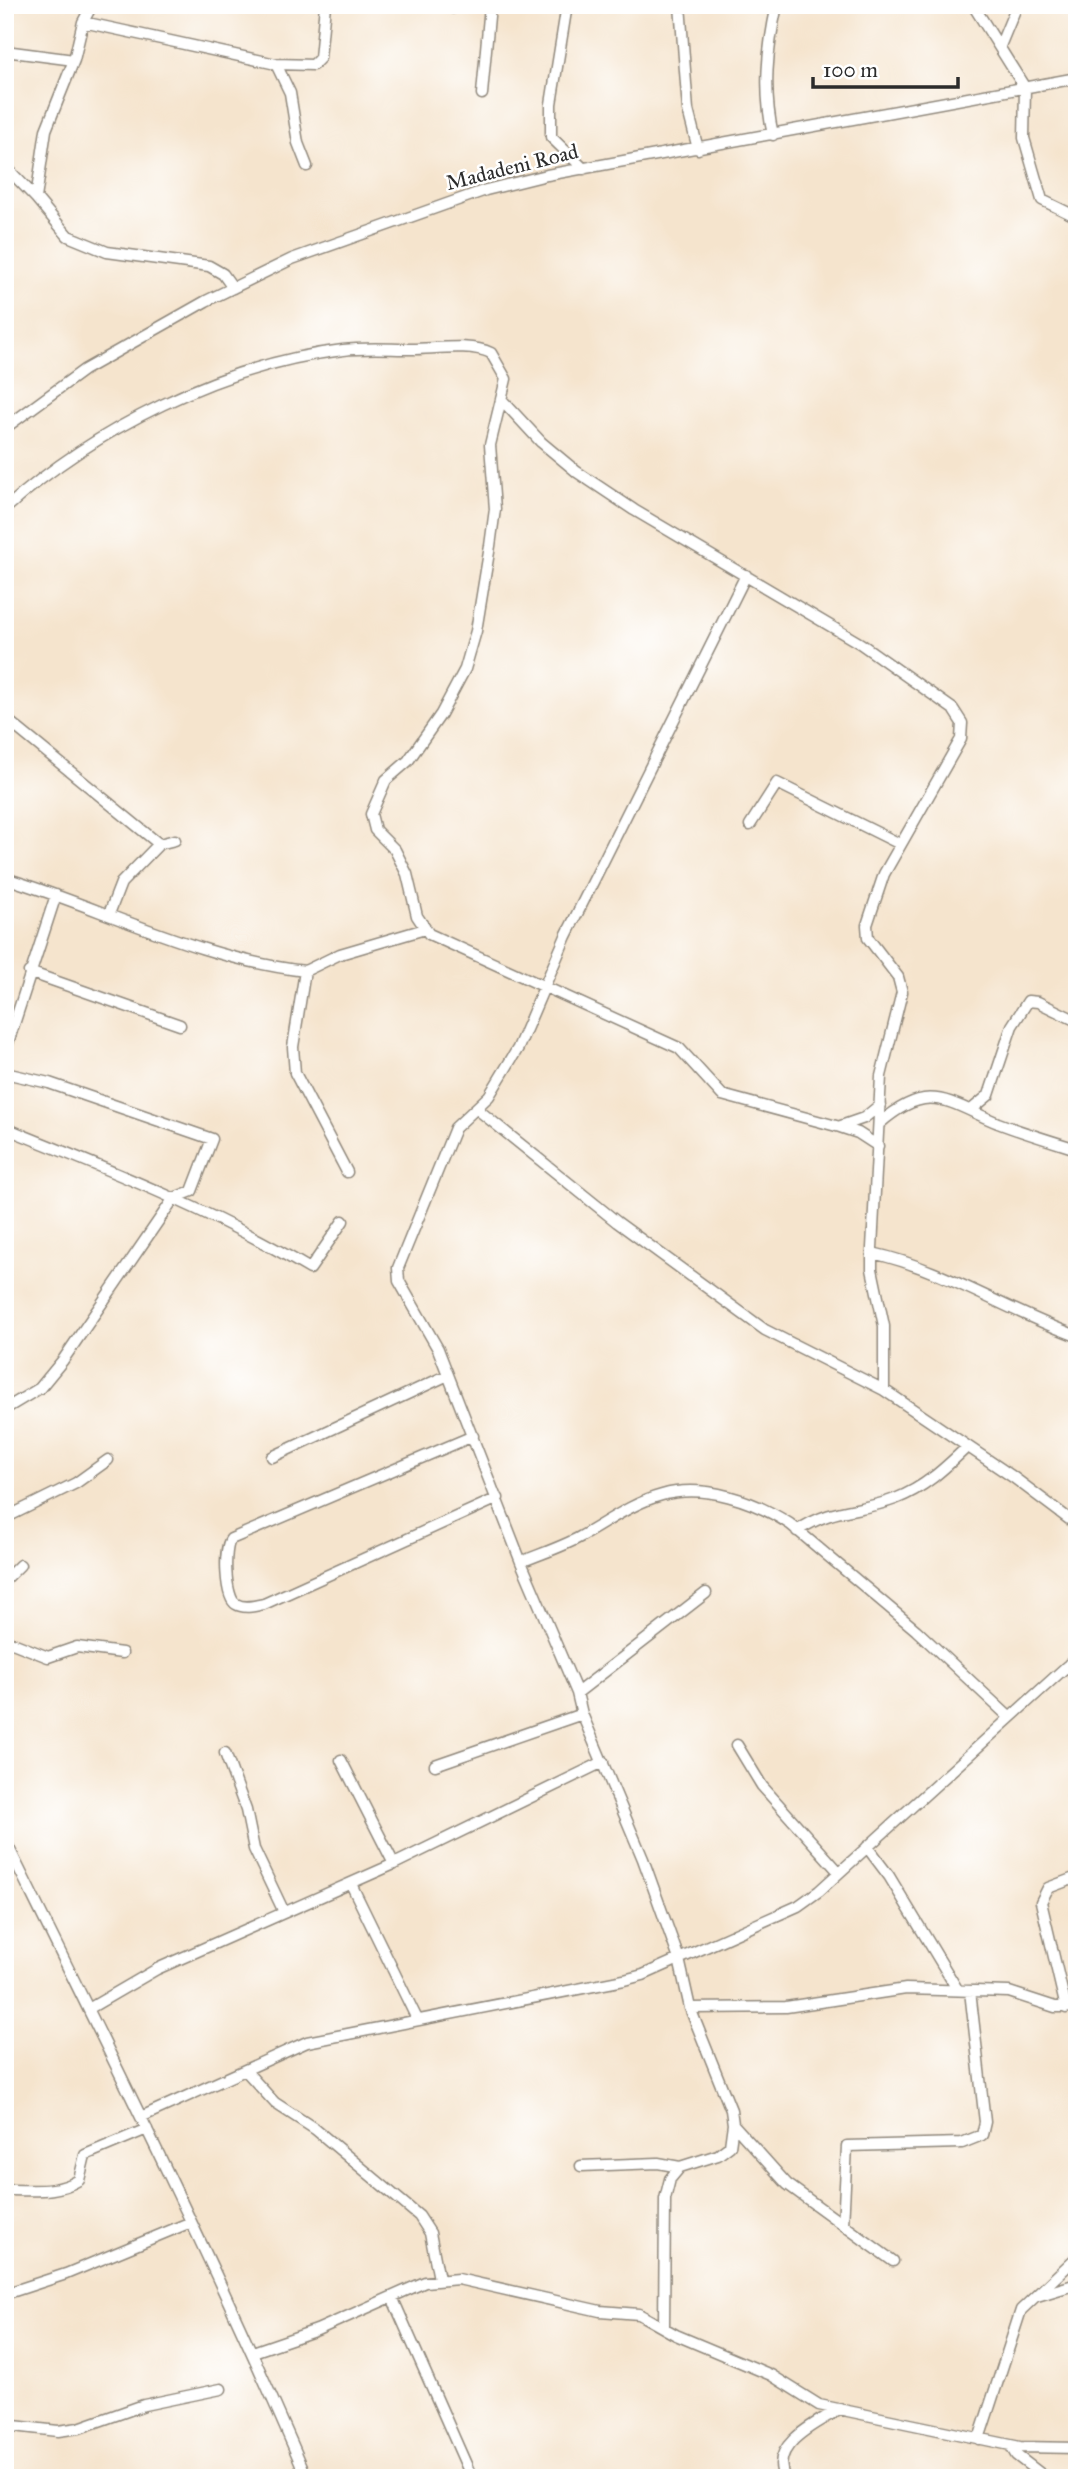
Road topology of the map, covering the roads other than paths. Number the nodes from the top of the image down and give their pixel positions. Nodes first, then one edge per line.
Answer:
1 (92, 5) edge
2 (325, 5) edge
3 (491, 5) edge
4 (566, 5) edge
5 (680, 5) edge
6 (777, 5) edge
7 (973, 5) edge
8 (1017, 5) edge
9 (83, 22) junction
10 (1000, 46) junction
11 (5, 51) edge
12 (74, 60) junction
13 (276, 64) junction
14 (1077, 78) edge
15 (1025, 88) junction
16 (482, 94) dead end
17 (773, 135) junction
18 (698, 149) junction
19 (5, 166) edge
20 (307, 166) dead end
21 (584, 169) junction
22 (36, 198) junction
23 (1077, 217) edge
24 (233, 288) junction
25 (501, 399) junction
26 (5, 428) edge
27 (5, 509) edge
28 (746, 575) junction
29 (5, 718) edge
30 (750, 825) dead end
31 (175, 840) dead end
32 (159, 844) junction
33 (900, 844) junction
34 (5, 878) edge
35 (56, 895) junction
36 (109, 914) junction
37 (425, 929) junction
38 (304, 971) junction
39 (29, 972) junction
40 (544, 987) junction
41 (1077, 1021) edge
42 (180, 1025) dead end
43 (5, 1052) edge
44 (5, 1073) edge
45 (880, 1105) junction
46 (477, 1109) junction
47 (971, 1110) junction
48 (879, 1124) junction
49 (841, 1127) junction
50 (5, 1128) edge
51 (878, 1146) junction
52 (1077, 1149) edge
53 (346, 1172) dead end
54 (174, 1198) junction
55 (343, 1221) dead end
56 (872, 1252) junction
57 (1077, 1336) edge
58 (448, 1375) junction
59 (884, 1390) junction
60 (5, 1409) edge
61 (473, 1436) junction
62 (966, 1448) junction
63 (272, 1457) dead end
64 (108, 1461) dead end
65 (498, 1498) junction
66 (5, 1518) edge
67 (1077, 1525) edge
68 (797, 1531) junction
69 (521, 1562) junction
70 (20, 1565) dead end
71 (5, 1580) edge
72 (706, 1593) dead end
73 (5, 1640) edge
74 (121, 1653) dead end
75 (1073, 1660) edge
76 (1077, 1684) edge
77 (578, 1693) junction
78 (583, 1714) junction
79 (1008, 1716) junction
80 (737, 1745) dead end
81 (225, 1753) dead end
82 (341, 1760) dead end
83 (603, 1762) junction
84 (435, 1765) dead end
85 (5, 1840) edge
86 (867, 1847) junction
87 (8, 1854) edge
88 (394, 1864) junction
89 (839, 1872) junction
90 (1077, 1877) edge
91 (351, 1884) junction
92 (284, 1912) junction
93 (679, 1959) junction
94 (957, 1989) junction
95 (970, 1991) junction
96 (1071, 2007) edge
97 (90, 2008) junction
98 (690, 2008) junction
99 (417, 2020) junction
100 (245, 2070) junction
101 (141, 2117) junction
102 (733, 2124) junction
103 (147, 2129) junction
104 (581, 2166) dead end
105 (680, 2166) junction
106 (11, 2189) dead end
107 (191, 2222) junction
108 (843, 2225) junction
109 (1077, 2257) edge
110 (892, 2261) dead end
111 (439, 2279) junction
112 (1077, 2284) edge
113 (5, 2294) edge
114 (392, 2297) junction
115 (1030, 2299) junction
116 (664, 2328) junction
117 (253, 2351) junction
118 (221, 2389) dead end
119 (840, 2409) junction
120 (5, 2425) edge
121 (979, 2439) junction
122 (1010, 2445) junction
123 (1077, 2448) edge
124 (780, 2475) edge
125 (307, 2478) edge
126 (472, 2478) edge
127 (1046, 2478) edge

1 - 9 street
2 - 13 street
3 - 16 street
4 - 21 street
5 - 18 street
6 - 17 street
7 - 10 street
8 - 10 street
9 - 12 street
9 - 13 street
10 - 15 street
11 - 12 street
12 - 22 street
13 - 20 street
14 - 15 street, Madadeni Road
15 - 17 street, Madadeni Road
15 - 23 street
17 - 18 street, Madadeni Road
18 - 21 street, Madadeni Road
19 - 22 street
21 - 24 street, Madadeni Road
22 - 24 street
24 - 26 street, Madadeni Road
25 - 27 street
25 - 28 street
25 - 37 street
28 - 33 street
28 - 40 street
29 - 32 street
30 - 33 street
31 - 32 street
32 - 36 street
33 - 45 street
34 - 35 street
35 - 36 street
35 - 39 street
36 - 38 street
37 - 38 street
37 - 40 street
38 - 53 street
39 - 42 street
39 - 43 street
40 - 46 street
40 - 49 street
41 - 47 street
44 - 54 street
45 - 48 street
45 - 49 street
46 - 58 street
46 - 59 street
47 - 48 street
47 - 52 street
48 - 51 street
49 - 51 street
50 - 54 street
51 - 56 street
54 - 55 street
54 - 60 street
56 - 57 street
56 - 59 street
58 - 61 street
58 - 63 street
59 - 62 street
61 - 65 street
61 - 65 street
62 - 67 street
62 - 68 street
64 - 66 street
65 - 69 street
68 - 69 street
68 - 79 street
69 - 77 street
70 - 71 street
72 - 77 street
73 - 74 street
75 - 76 street
75 - 79 street
77 - 78 street
78 - 83 street
78 - 84 street
79 - 86 street
80 - 89 street
81 - 92 street
82 - 88 street
83 - 88 street
83 - 93 street
85 - 87 street
86 - 89 street
86 - 94 street
87 - 97 street
88 - 91 street
89 - 93 street
90 - 96 street
91 - 92 street
91 - 99 street
92 - 97 street
93 - 98 street
93 - 99 street
94 - 95 street
94 - 98 street
95 - 96 street
95 - 108 street
97 - 101 street
98 - 102 street
99 - 100 street
100 - 101 street
100 - 111 street
101 - 103 street
102 - 105 street
102 - 108 street
103 - 106 street
103 - 107 street
104 - 105 street
105 - 116 street
107 - 113 street
107 - 117 street
108 - 110 street
109 - 115 street
111 - 114 street
111 - 116 street
112 - 115 street
114 - 117 street
114 - 126 street
115 - 121 street
116 - 119 street
117 - 125 street
118 - 120 street
119 - 121 street
119 - 124 street
121 - 122 street
122 - 123 street
122 - 127 street

